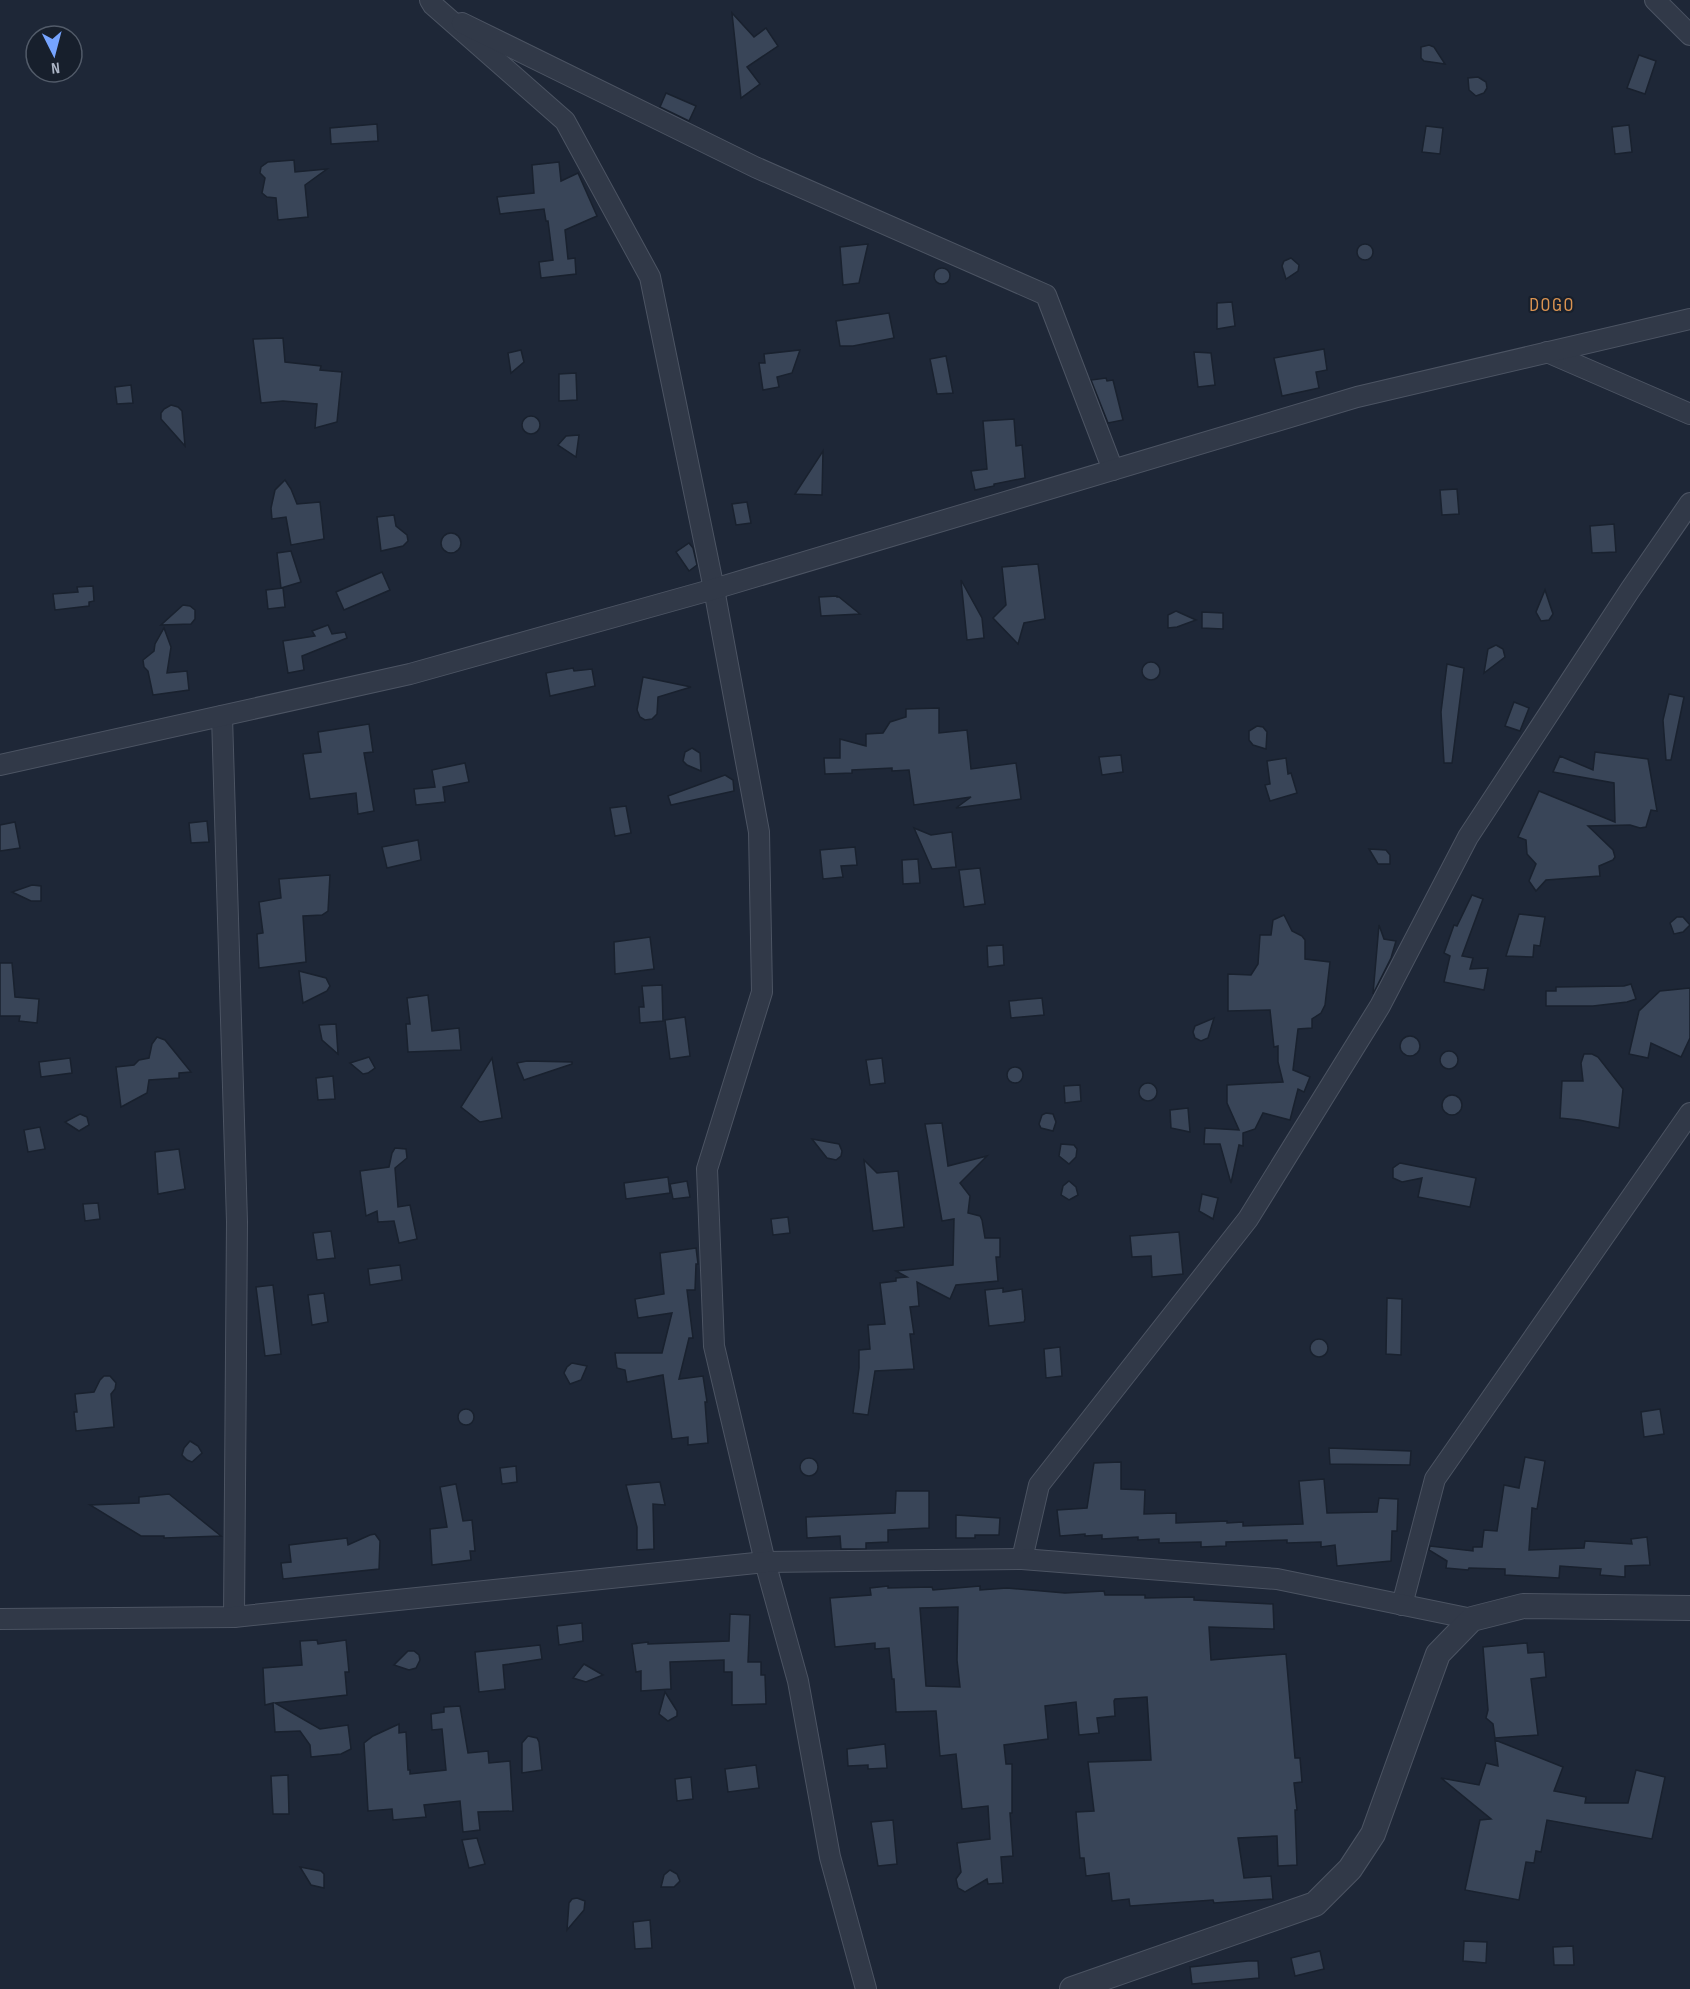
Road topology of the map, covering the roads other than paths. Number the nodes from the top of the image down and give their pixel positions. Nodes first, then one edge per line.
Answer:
1 (1655, 0) edge
2 (434, 5) edge
3 (1690, 35) edge
4 (1690, 319) edge
5 (1547, 352) junction
6 (1690, 414) edge
7 (1113, 470) junction
8 (1690, 503) edge
9 (714, 589) junction
10 (222, 716) junction
11 (0, 765) edge
12 (1690, 1113) edge
13 (1022, 1559) junction
14 (765, 1562) junction
15 (1402, 1605) junction
16 (1690, 1608) edge
17 (234, 1617) junction
18 (0, 1619) edge
19 (1472, 1619) junction
20 (866, 1989) edge
21 (1072, 1989) edge

1 - 3 street
2 - 7 street
2 - 9 street
4 - 5 street
5 - 6 street
5 - 7 street
7 - 9 street
8 - 13 street
9 - 10 street
9 - 14 street
10 - 11 street
10 - 17 street
12 - 15 street
13 - 14 street
13 - 15 street
14 - 17 street
14 - 20 street
15 - 19 street
16 - 19 street
17 - 18 street
19 - 21 street

